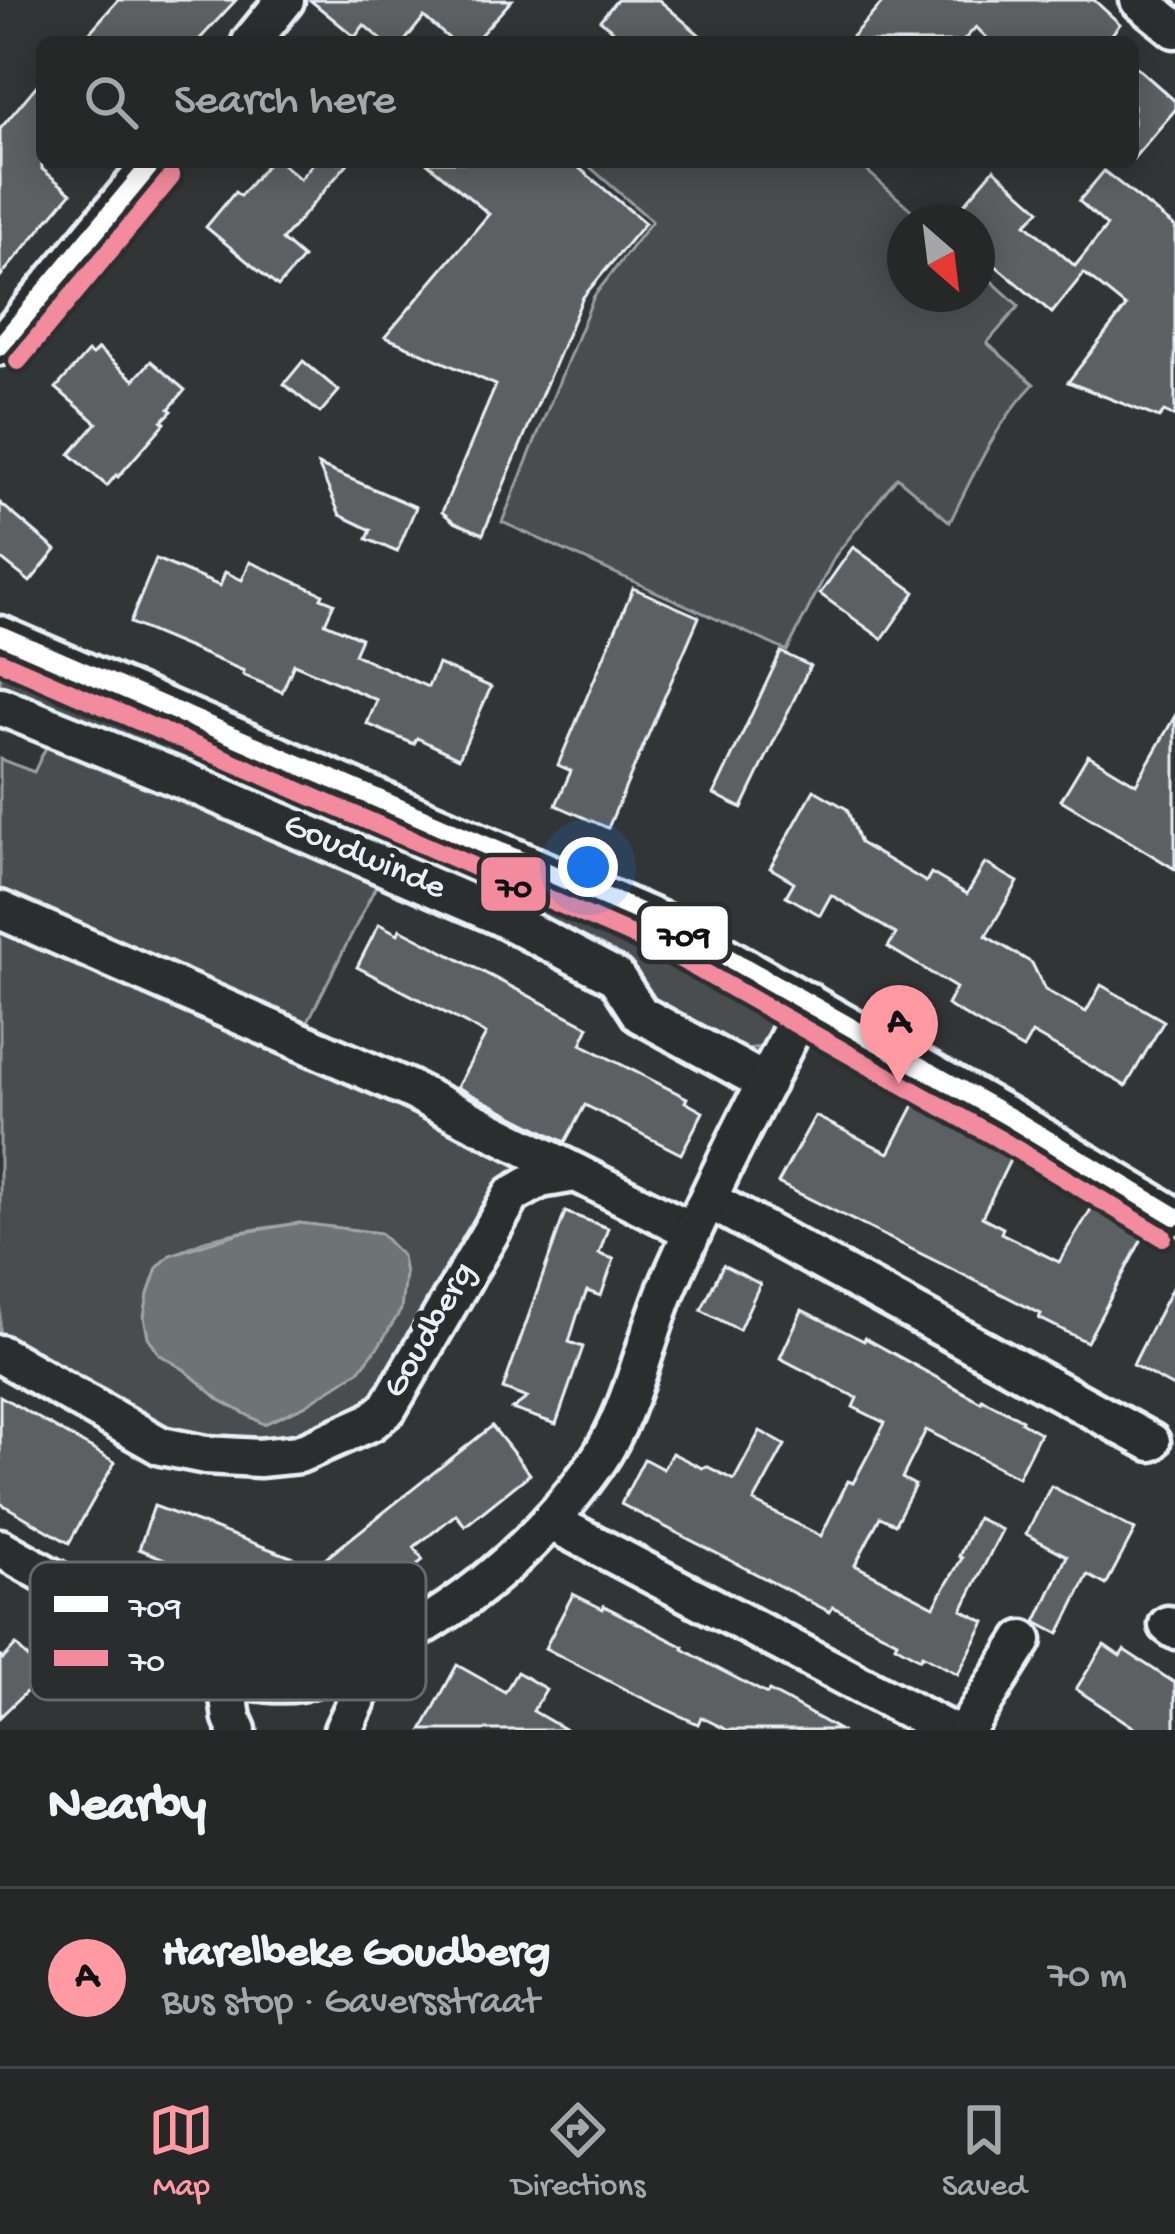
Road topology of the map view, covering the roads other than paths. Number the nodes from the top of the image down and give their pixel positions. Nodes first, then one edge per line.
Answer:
1 (285, 0) edge
2 (1139, 0) edge
3 (1175, 29) edge
4 (256, 36) edge
5 (148, 168) edge
6 (0, 346) edge
7 (0, 635) edge
8 (0, 706) edge
9 (0, 910) edge
10 (807, 1001) junction
11 (766, 1083) junction
12 (575, 1173) junction
13 (700, 1216) junction
14 (1175, 1216) edge
15 (0, 1354) edge
16 (1151, 1442) dead end
17 (550, 1521) junction
18 (0, 1548) edge
19 (30, 1565) edge
20 (426, 1625) edge
21 (1022, 1640) dead end
22 (229, 1700) edge
23 (357, 1700) edge
24 (237, 1730) edge
25 (343, 1730) edge
26 (947, 1730) edge
27 (966, 1730) edge

1 - 4 street
2 - 3 street
5 - 6 street
7 - 10 street
8 - 11 street, Goudwinde
9 - 12 street
10 - 11 street
10 - 14 street
11 - 13 street
12 - 13 street
12 - 15 street, Goudberg
13 - 16 street
13 - 17 street
17 - 20 street
17 - 26 street
18 - 19 street
21 - 27 street
22 - 24 street
23 - 25 street

